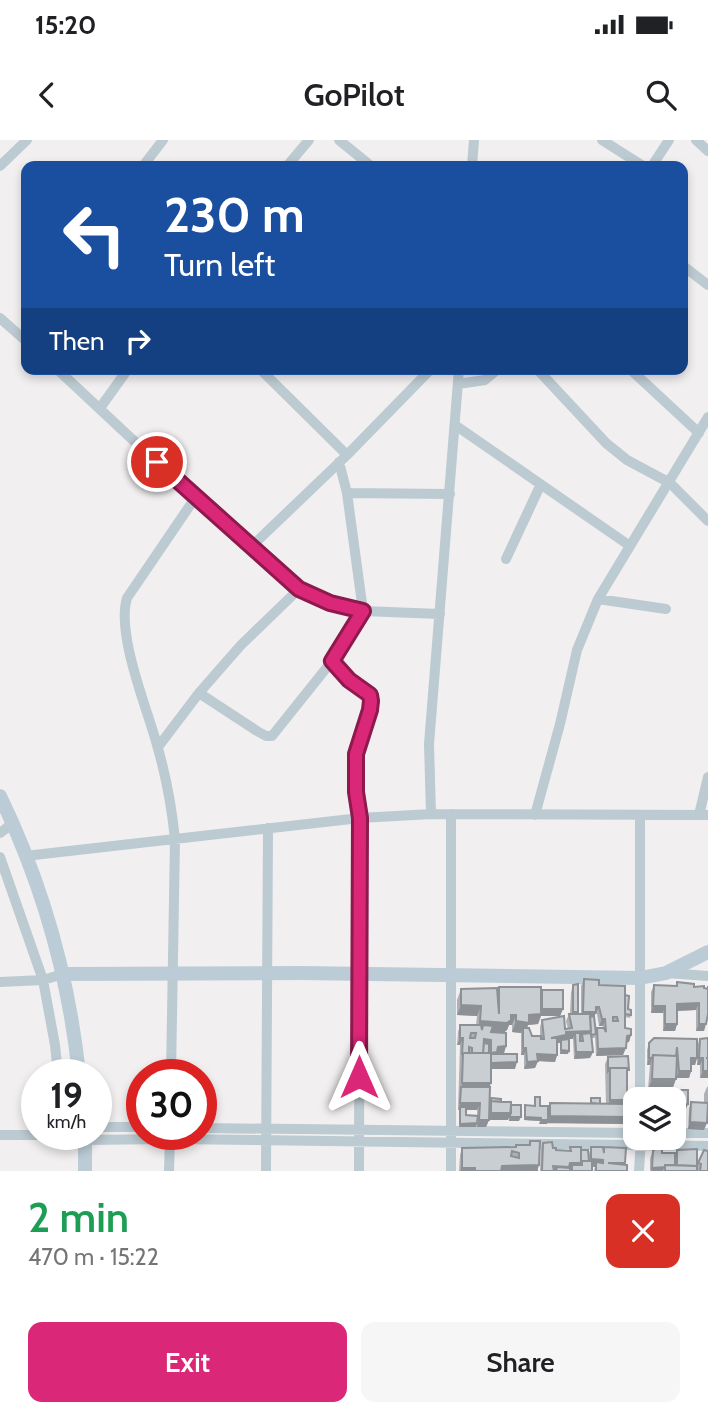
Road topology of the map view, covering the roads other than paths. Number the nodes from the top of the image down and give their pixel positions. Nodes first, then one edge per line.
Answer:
1 (27, 140) edge
2 (163, 140) edge
3 (309, 140) edge
4 (339, 140) edge
5 (474, 140) edge
6 (602, 140) edge
7 (669, 140) edge
8 (696, 140) edge
9 (708, 151) edge
10 (147, 161) edge
11 (291, 161) edge
12 (365, 161) edge
13 (472, 161) edge
14 (635, 161) edge
15 (655, 161) edge
16 (0, 166) edge
17 (688, 270) edge
18 (708, 285) edge
19 (0, 318) edge
20 (21, 333) edge
21 (64, 375) edge
22 (124, 375) edge
23 (266, 375) edge
24 (425, 375) edge
25 (459, 375) edge
26 (491, 375) edge
27 (543, 375) edge
28 (636, 375) edge
29 (458, 384) junction
30 (100, 408) junction
31 (708, 418) edge
32 (455, 425) junction
33 (699, 433) junction
34 (343, 459) junction
35 (670, 483) junction
36 (540, 486) junction
37 (347, 493) junction
38 (450, 494) junction
39 (195, 498) junction
40 (708, 521) edge
41 (252, 545) junction
42 (630, 546) junction
43 (506, 559) dead end
44 (299, 589) junction
45 (598, 599) junction
46 (666, 609) dead end
47 (363, 611) junction
48 (440, 614) junction
49 (332, 661) junction
50 (199, 693) junction
51 (158, 747) junction
52 (708, 777) edge
53 (0, 796) edge
54 (430, 814) junction
55 (451, 814) junction
56 (535, 815) junction
57 (640, 815) junction
58 (704, 815) edge
59 (360, 818) junction
60 (13, 823) junction
61 (268, 828) junction
62 (0, 833) edge
63 (175, 840) junction
64 (25, 856) junction
65 (0, 857) edge
66 (708, 952) edge
67 (173, 973) junction
68 (666, 973) junction
69 (63, 974) junction
70 (267, 974) junction
71 (360, 975) junction
72 (451, 975) junction
73 (708, 976) edge
74 (640, 978) junction
75 (43, 980) junction
76 (0, 982) edge
77 (56, 1059) edge
78 (77, 1059) edge
79 (171, 1059) edge
80 (640, 1087) edge
81 (217, 1128) edge
82 (266, 1129) junction
83 (359, 1129) junction
84 (451, 1131) junction
85 (623, 1133) edge
86 (686, 1133) edge
87 (708, 1133) edge
88 (0, 1135) edge
89 (21, 1135) edge
90 (217, 1138) edge
91 (266, 1141) junction
92 (359, 1141) junction
93 (623, 1142) edge
94 (451, 1143) junction
95 (686, 1145) edge
96 (708, 1146) edge
97 (83, 1150) edge
98 (170, 1150) edge
99 (640, 1150) edge
100 (85, 1171) edge
101 (169, 1171) edge
102 (266, 1171) edge
103 (359, 1171) edge
104 (451, 1171) edge
105 (639, 1171) edge

1 - 16 street
2 - 10 street
3 - 11 street
4 - 12 street
5 - 13 street
6 - 14 street
7 - 15 street
8 - 9 street
17 - 18 street
19 - 20 street
21 - 30 street
22 - 30 street
23 - 34 street
24 - 34 street
25 - 29 street
26 - 29 street
27 - 35 street
28 - 33 street
29 - 32 street
30 - 39 street
31 - 33 street
32 - 36 street
32 - 38 street
33 - 35 street
34 - 37 street
34 - 41 street
35 - 40 street
35 - 42 street
36 - 42 street
36 - 43 street
37 - 38 street
37 - 47 street
38 - 48 street
39 - 41 street
39 - 51 street
41 - 44 street
42 - 45 street
44 - 47 street
44 - 50 street
45 - 46 street
45 - 56 street
47 - 48 street
47 - 49 street
48 - 54 street
49 - 50 street
49 - 59 street
50 - 51 street
51 - 63 street
52 - 58 street
53 - 60 main road
54 - 55 street
54 - 59 street
55 - 56 street
55 - 72 street
56 - 57 street
57 - 58 street
57 - 74 street
59 - 61 street
59 - 71 street
60 - 62 street
60 - 64 main road
61 - 63 street
61 - 70 street
63 - 64 street
63 - 67 street
64 - 69 main road
65 - 75 street
66 - 68 main road
67 - 69 main road
67 - 70 main road
67 - 79 street
68 - 73 street
68 - 74 main road
69 - 75 street
69 - 78 main road
70 - 71 main road
70 - 82 street
71 - 72 main road
71 - 83 street
72 - 74 main road
72 - 84 street
74 - 80 street
75 - 76 street
75 - 77 street
81 - 82 street
82 - 83 street
82 - 91 street
83 - 84 street
83 - 92 street
84 - 85 street
84 - 94 street
86 - 87 street
88 - 89 street
90 - 91 street
91 - 92 street
91 - 102 street
92 - 94 street
92 - 103 street
93 - 94 street
94 - 104 street
95 - 96 street
97 - 100 main road
98 - 101 street
99 - 105 street

